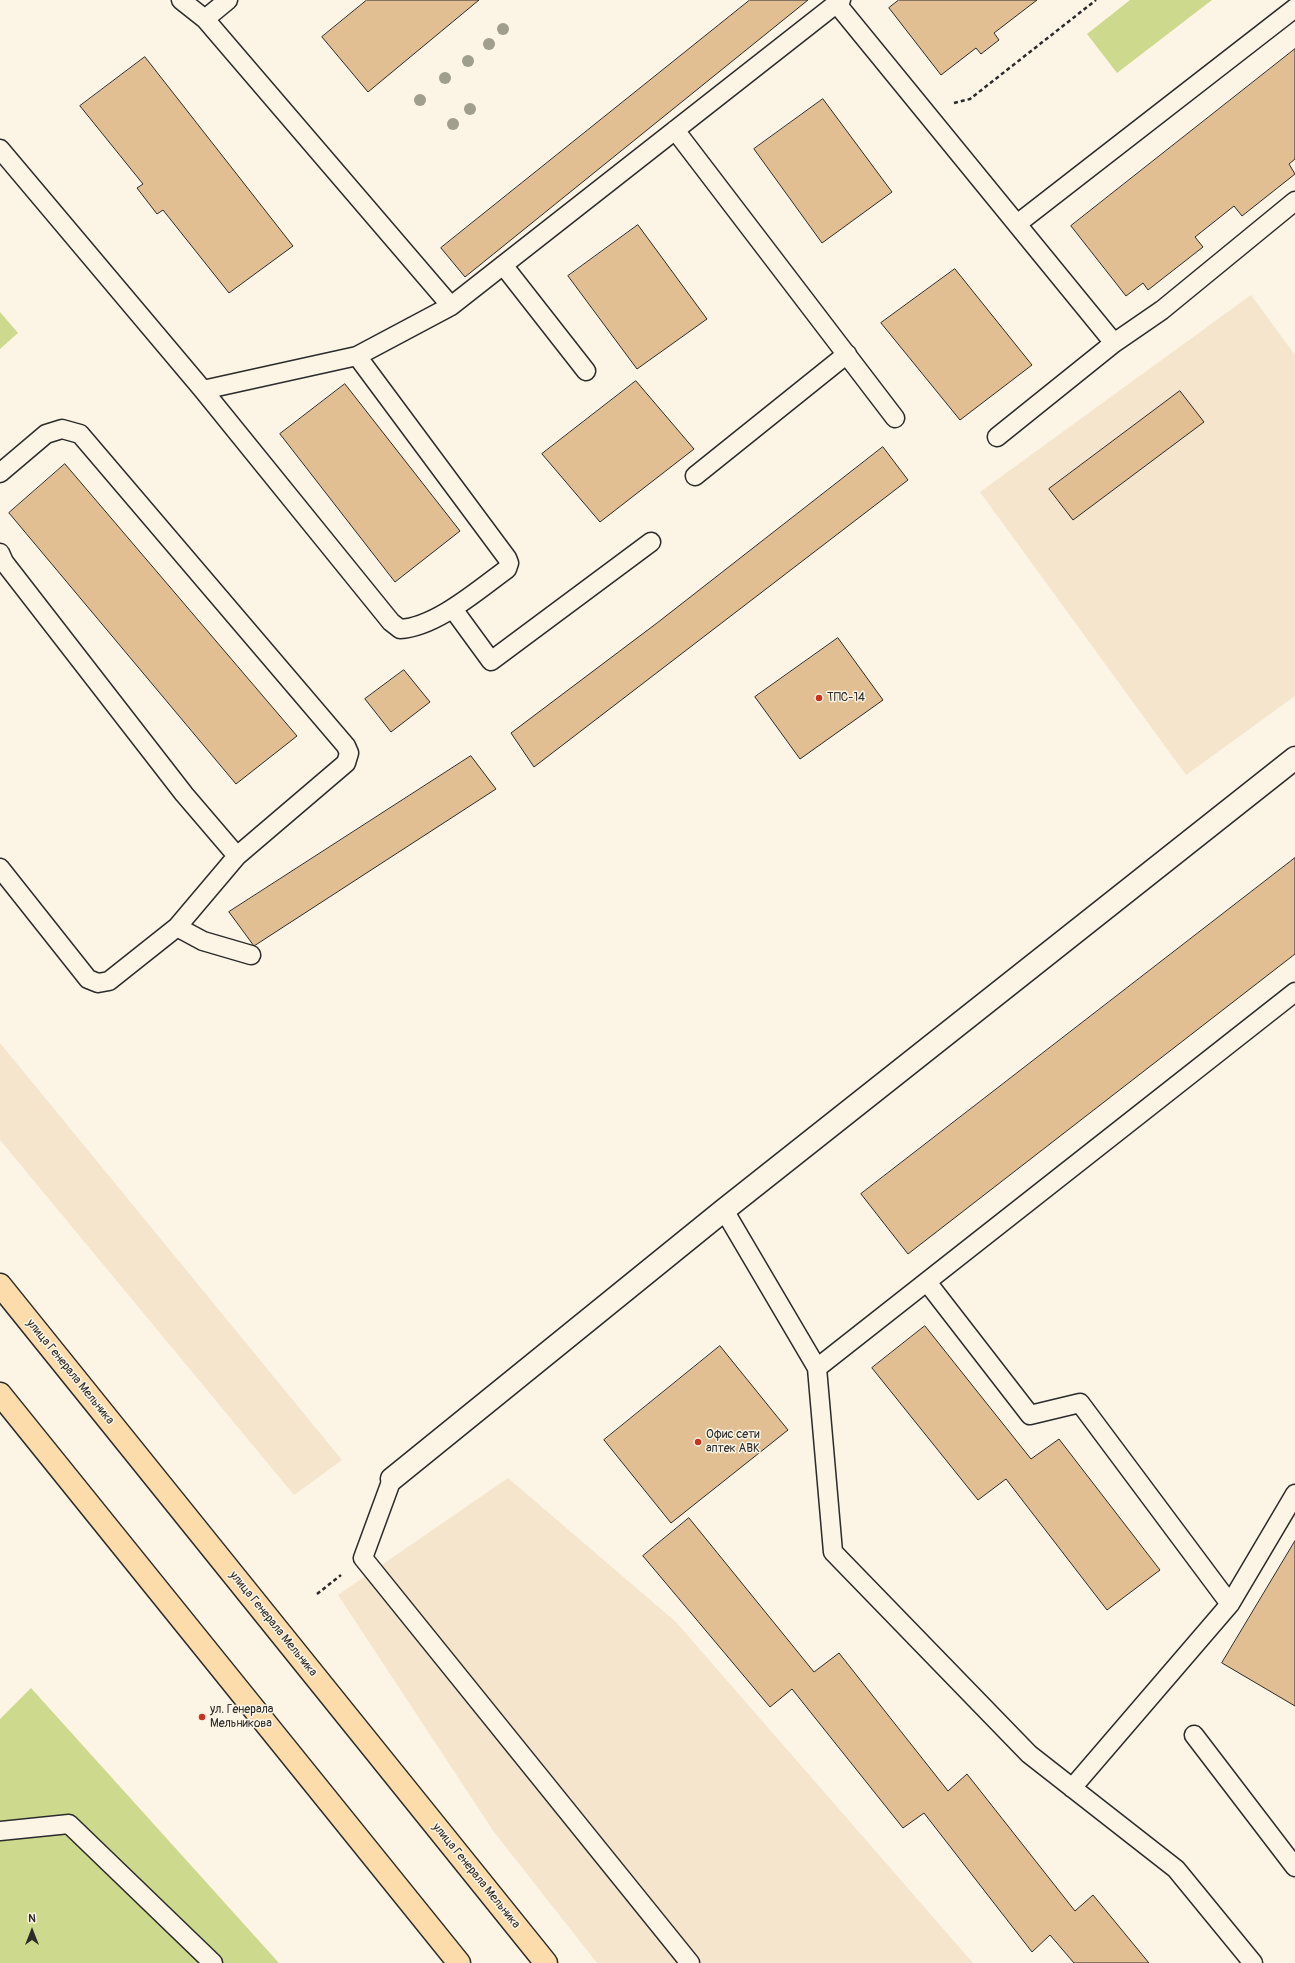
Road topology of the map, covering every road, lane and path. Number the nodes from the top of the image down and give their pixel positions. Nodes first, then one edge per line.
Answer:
1 (181, 0) edge
2 (228, 0) edge
3 (1096, 0) edge
4 (839, 2) edge
5 (1295, 8) edge
6 (205, 19) junction
7 (949, 103) dead end
8 (675, 130) junction
9 (0, 149) edge
10 (1295, 201) edge
11 (1016, 224) junction
12 (503, 265) junction
13 (451, 306) junction
14 (1114, 343) junction
15 (847, 354) junction
16 (357, 356) junction
17 (586, 371) dead end
18 (203, 390) junction
19 (895, 418) dead end
20 (997, 437) dead end
21 (0, 473) edge
22 (695, 476) dead end
23 (651, 542) dead end
24 (1, 561) edge
25 (453, 609) junction
26 (1295, 758) edge
27 (237, 856) junction
28 (0, 868) edge
29 (177, 926) junction
30 (251, 955) dead end
31 (1295, 992) edge
32 (724, 1210) junction
33 (927, 1282) junction
34 (0, 1285) edge
35 (817, 1368) junction
36 (0, 1394) edge
37 (392, 1479) joint
38 (1295, 1494) edge
39 (1230, 1604) junction
40 (1194, 1735) dead end
41 (1072, 1788) junction
42 (0, 1830) edge
43 (1295, 1867) edge
44 (213, 1963) edge
45 (459, 1963) edge
46 (546, 1963) edge
47 (690, 1963) edge
48 (1253, 1963) edge

1 - 6 lane
2 - 6 lane
3 - 7 path
4 - 8 lane
4 - 11 lane
5 - 11 lane
6 - 13 lane
8 - 12 lane
8 - 15 lane
9 - 18 lane
10 - 14 lane
11 - 14 lane
12 - 13 lane
12 - 17 lane
13 - 16 lane
14 - 20 lane
15 - 19 lane
15 - 22 lane
16 - 18 lane
16 - 25 lane
18 - 25 lane
21 - 27 lane
23 - 25 lane
24 - 27 lane
26 - 32 street
27 - 29 lane
28 - 29 lane
29 - 30 lane
31 - 33 lane
32 - 35 lane
32 - 37 street
33 - 35 lane
33 - 39 lane
34 - 46 main road, улица Генерала Мельника
35 - 41 lane
36 - 45 main road
37 - 47 lane
38 - 39 lane
39 - 41 lane
40 - 43 lane
41 - 48 lane
42 - 44 lane

